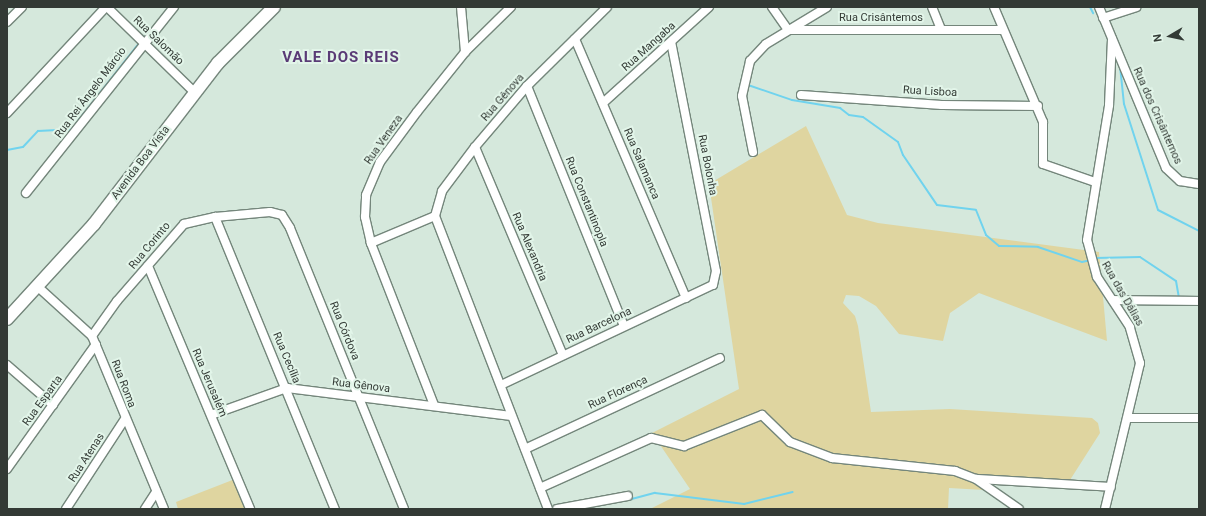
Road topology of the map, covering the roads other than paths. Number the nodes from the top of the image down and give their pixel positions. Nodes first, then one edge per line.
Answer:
1 (22, 7) edge
2 (106, 7) edge
3 (174, 7) edge
4 (274, 7) edge
5 (461, 7) edge
6 (511, 7) edge
7 (608, 7) edge
8 (709, 7) edge
9 (772, 7) edge
10 (827, 7) edge
11 (932, 7) edge
12 (994, 7) edge
13 (1099, 7) edge
14 (1136, 7) edge
15 (1104, 20) junction
16 (7, 22) edge
17 (941, 29) junction
18 (788, 30) junction
19 (1003, 30) junction
20 (575, 39) junction
21 (1112, 39) junction
22 (671, 42) junction
23 (144, 43) junction
24 (465, 52) junction
25 (527, 86) junction
26 (194, 92) junction
27 (801, 95) dead end
28 (603, 104) junction
29 (1038, 106) junction
30 (7, 113) edge
31 (476, 147) junction
32 (753, 152) dead end
33 (1095, 182) junction
34 (1199, 184) edge
35 (26, 193) dead end
36 (216, 216) junction
37 (435, 216) junction
38 (290, 228) joint
39 (371, 243) junction
40 (148, 266) junction
41 (36, 286) junction
42 (707, 289) joint
43 (686, 298) junction
44 (1113, 300) junction
45 (1199, 301) edge
46 (7, 319) edge
47 (624, 326) junction
48 (92, 336) junction
49 (96, 344) junction
50 (563, 355) junction
51 (720, 358) dead end
52 (7, 365) edge
53 (501, 385) junction
54 (287, 388) junction
55 (359, 396) junction
56 (53, 405) junction
57 (434, 405) junction
58 (211, 415) junction
59 (511, 416) junction
60 (1129, 418) junction
61 (1199, 418) edge
62 (125, 419) junction
63 (525, 449) junction
64 (7, 469) edge
65 (976, 479) junction
66 (1111, 487) junction
67 (540, 488) junction
68 (156, 492) junction
69 (628, 496) dead end
70 (66, 509) edge
71 (145, 509) edge
72 (164, 509) edge
73 (250, 509) edge
74 (335, 509) edge
75 (404, 509) edge
76 (548, 509) edge
77 (557, 509) edge
78 (1019, 509) edge
79 (1105, 509) edge

1 - 16 street
2 - 23 street, Rua Salomão
2 - 30 street
3 - 23 street, Rua Rei Ângelo Márcio
4 - 26 street, Avenida Boa Vista
5 - 24 street
6 - 24 street, Rua Veneza
7 - 20 street, Rua Gênova
8 - 22 street, Rua Mangaba
9 - 18 street
10 - 18 street
11 - 17 street
12 - 19 street
13 - 15 street, Rua dos Crisântemos
14 - 15 street
15 - 21 street, Rua dos Crisântemos
17 - 18 street, Rua Crisântemos
17 - 19 street, Rua Crisântemos
18 - 32 street
19 - 29 street
20 - 25 street, Rua Gênova
20 - 28 street, Rua Salamanca
21 - 33 street, Rua das Dálias
21 - 34 street, Rua dos Crisântemos
22 - 28 street, Rua Mangaba
22 - 42 street, Rua Bolonha
23 - 26 street, Rua Salomão
23 - 35 street, Rua Rei Ângelo Márcio
24 - 39 street, Rua Veneza
25 - 31 street, Rua Gênova
25 - 47 street, Rua Constantinopla
26 - 41 street, Avenida Boa Vista
27 - 29 street, Rua Lisboa
28 - 43 street, Rua Salamanca
29 - 33 street
31 - 37 street, Rua Gênova
31 - 50 street, Rua Alexandria
33 - 44 street, Rua das Dálias
36 - 38 street, Rua Corinto
36 - 40 street, Rua Corinto
36 - 54 street, Rua Cecília
37 - 39 street
37 - 53 street
38 - 55 street, Rua Córdova
39 - 57 street, Rua Veneza
40 - 48 street, Rua Corinto
40 - 58 street, Rua Jerusalém
41 - 46 street, Avenida Boa Vista
41 - 48 street, Rua Roma
42 - 43 street, Rua Barcelona
43 - 47 street, Rua Barcelona
44 - 45 street
44 - 60 street, Rua das Dálias
47 - 50 street, Rua Barcelona
48 - 49 street, Rua Roma
49 - 56 street, Rua Esparta
49 - 62 street, Rua Roma
50 - 53 street, Rua Barcelona
51 - 63 street, Rua Florença
52 - 56 street
53 - 59 street
54 - 55 street, Rua Gênova
54 - 58 street, Rua Gênova
54 - 74 street, Rua Cecília
55 - 57 street, Rua Gênova
55 - 75 street, Rua Córdova
56 - 64 street, Rua Esparta
57 - 59 street, Rua Gênova
58 - 73 street, Rua Jerusalém
59 - 63 street
60 - 61 street
60 - 66 street, Rua das Dálias
62 - 68 street, Rua Roma
62 - 70 street, Rua Atenas
63 - 67 street
65 - 66 street
65 - 67 street
65 - 78 street
66 - 79 street, Rua das Dálias
67 - 76 street
68 - 71 street
68 - 72 street, Rua Roma
69 - 77 street

